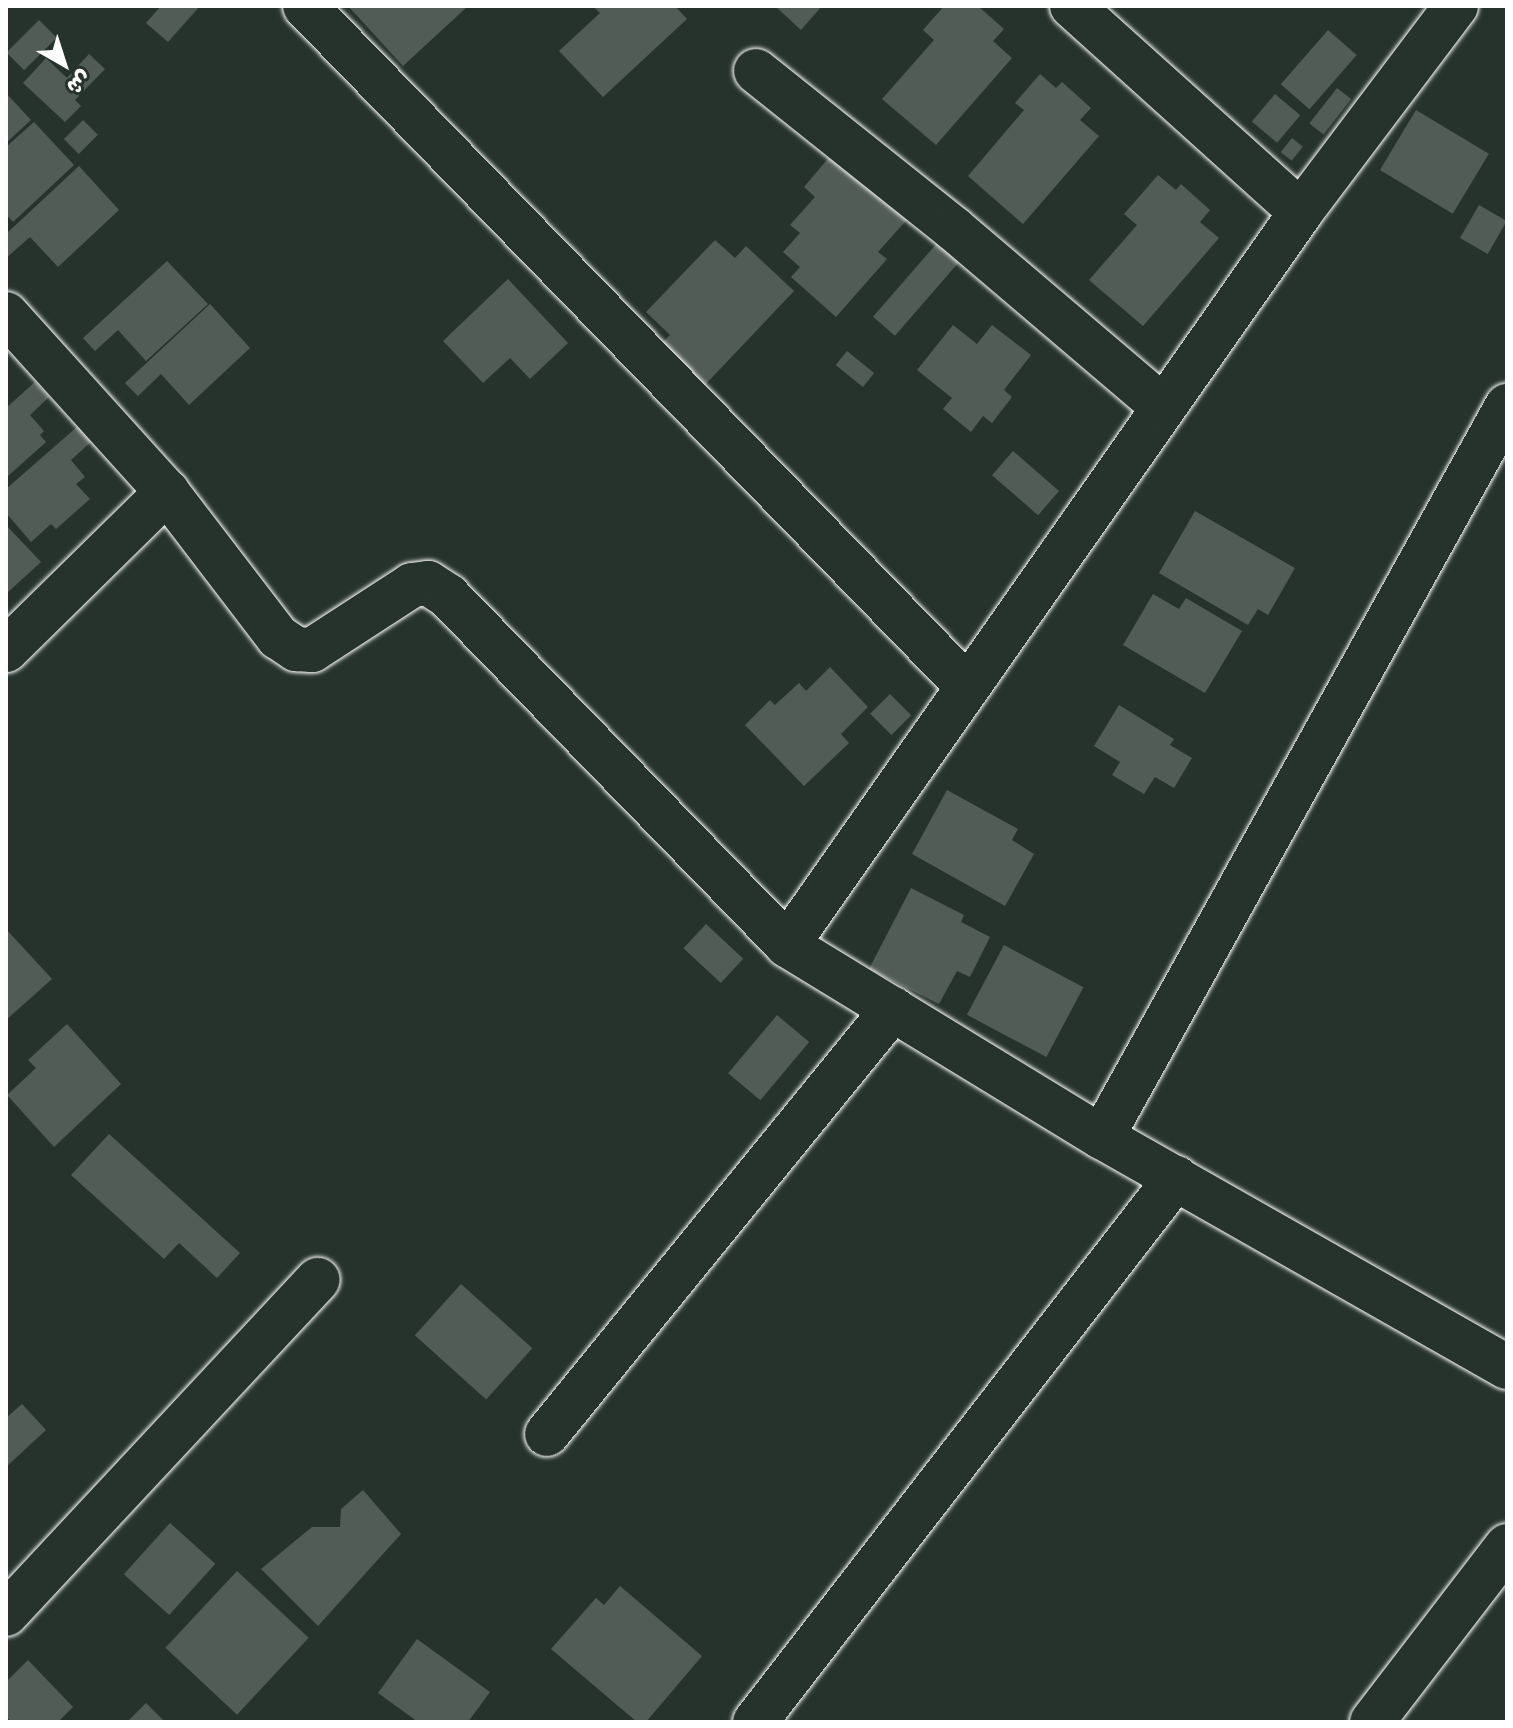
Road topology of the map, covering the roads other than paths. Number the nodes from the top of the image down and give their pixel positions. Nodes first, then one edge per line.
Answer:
1 (305, 6) edge
2 (1072, 6) edge
3 (1456, 6) edge
4 (756, 71) dead end
5 (1301, 212) junction
6 (6, 314) edge
7 (1507, 406) edge
8 (1163, 407) junction
9 (167, 492) junction
10 (6, 650) edge
11 (967, 686) junction
12 (787, 945) junction
13 (893, 1009) junction
14 (1102, 1137) junction
15 (1176, 1178) junction
16 (318, 1280) dead end
17 (1507, 1367) edge
18 (547, 1434) dead end
19 (1507, 1546) edge
20 (6, 1614) edge
21 (755, 1722) edge
22 (1372, 1722) edge

1 - 11 street
2 - 5 street
3 - 5 street
4 - 8 street
5 - 8 street
6 - 9 street
7 - 14 street
8 - 11 street
9 - 10 street
9 - 12 street
11 - 12 street
12 - 13 street
13 - 14 street
13 - 18 street
14 - 15 street
15 - 17 street
15 - 21 street
16 - 20 street
19 - 22 street

